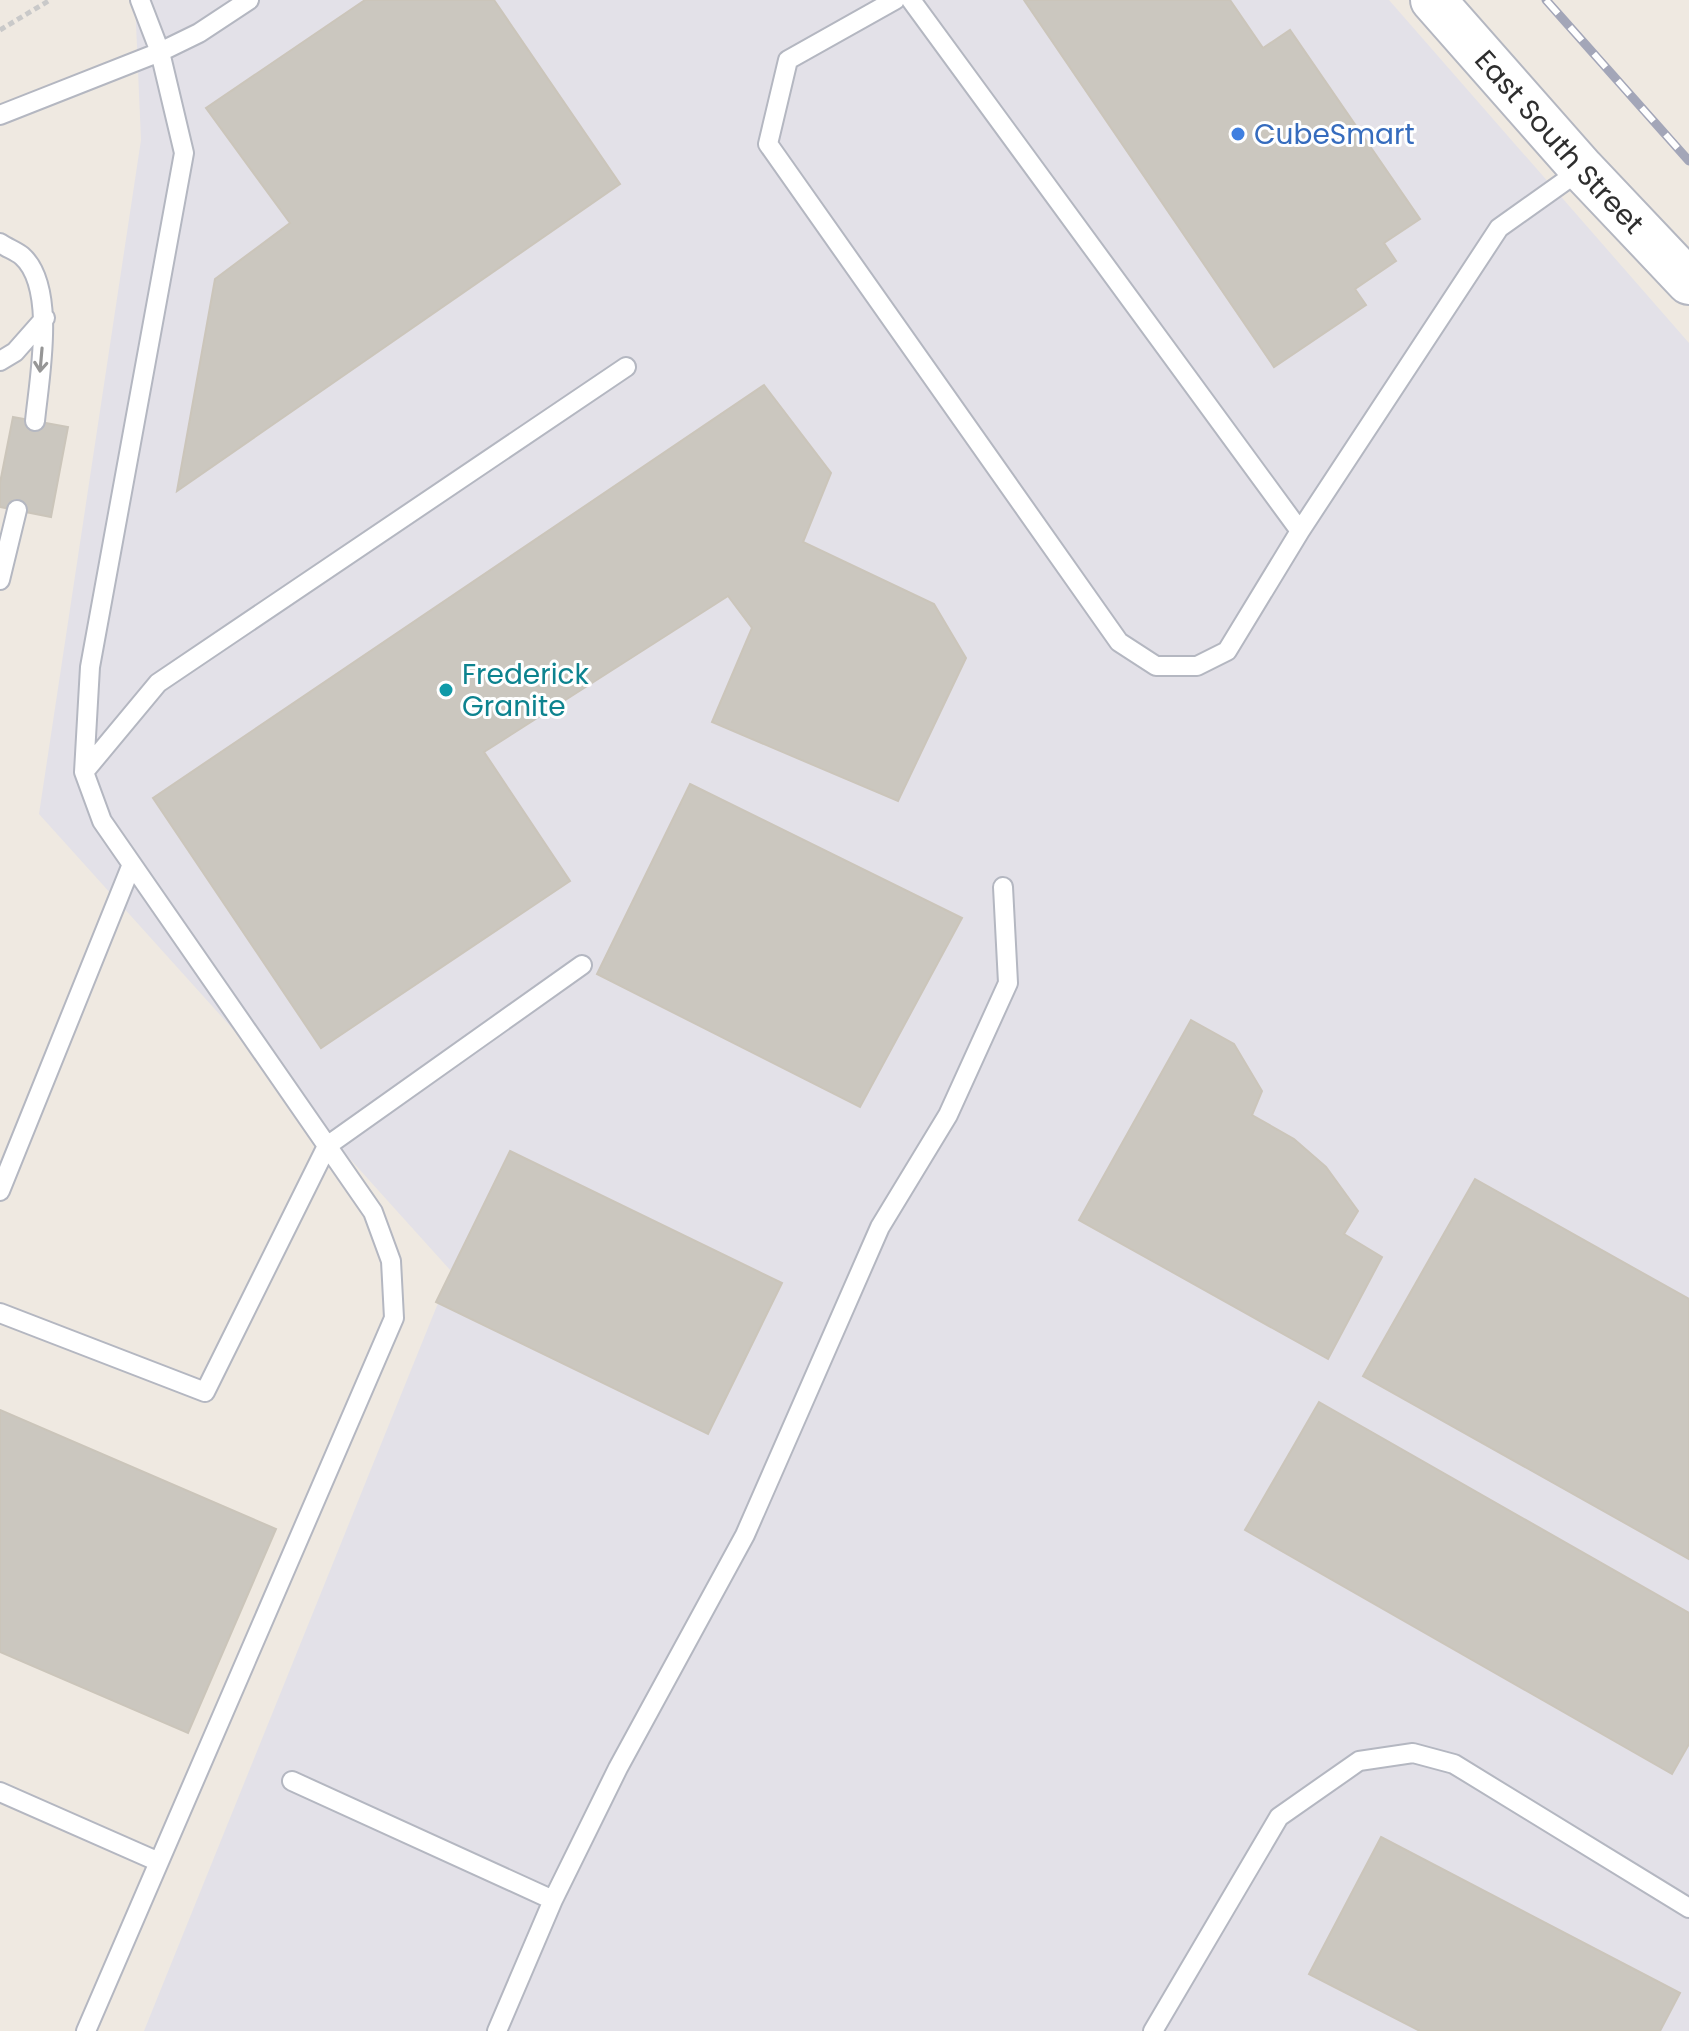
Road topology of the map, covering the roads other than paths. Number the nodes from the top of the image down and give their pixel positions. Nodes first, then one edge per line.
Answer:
1 (140, 0) edge
2 (249, 0) edge
3 (895, 0) edge
4 (911, 0) edge
5 (1433, 0) edge
6 (160, 52) junction
7 (0, 115) edge
8 (1582, 169) junction
9 (0, 243) edge
10 (1689, 282) edge
11 (45, 318) junction
12 (0, 361) edge
13 (626, 367) dead end
14 (35, 421) dead end
15 (17, 510) dead end
16 (1300, 531) junction
17 (0, 580) edge
18 (84, 772) junction
19 (132, 864) junction
20 (1003, 887) dead end
21 (582, 965) dead end
22 (327, 1146) junction
23 (0, 1191) edge
24 (0, 1313) edge
25 (292, 1781) dead end
26 (0, 1792) edge
27 (159, 1862) junction
28 (553, 1900) junction
29 (1689, 1908) edge
30 (86, 2031) edge
31 (497, 2031) edge
32 (1153, 2031) edge

1 - 6 lane
2 - 6 lane
3 - 16 lane
4 - 16 lane
5 - 8 main road, East South Street
6 - 7 lane
6 - 18 lane
8 - 10 main road, East South Street
8 - 16 lane
9 - 11 lane
11 - 12 lane
11 -> 14 lane
13 - 18 lane
15 - 17 lane
18 - 19 lane
19 - 22 lane
19 - 23 lane
20 - 28 lane
21 - 22 lane
22 - 24 lane
22 - 27 lane
25 - 28 lane
26 - 27 lane
27 - 30 lane
28 - 31 lane
29 - 32 lane

